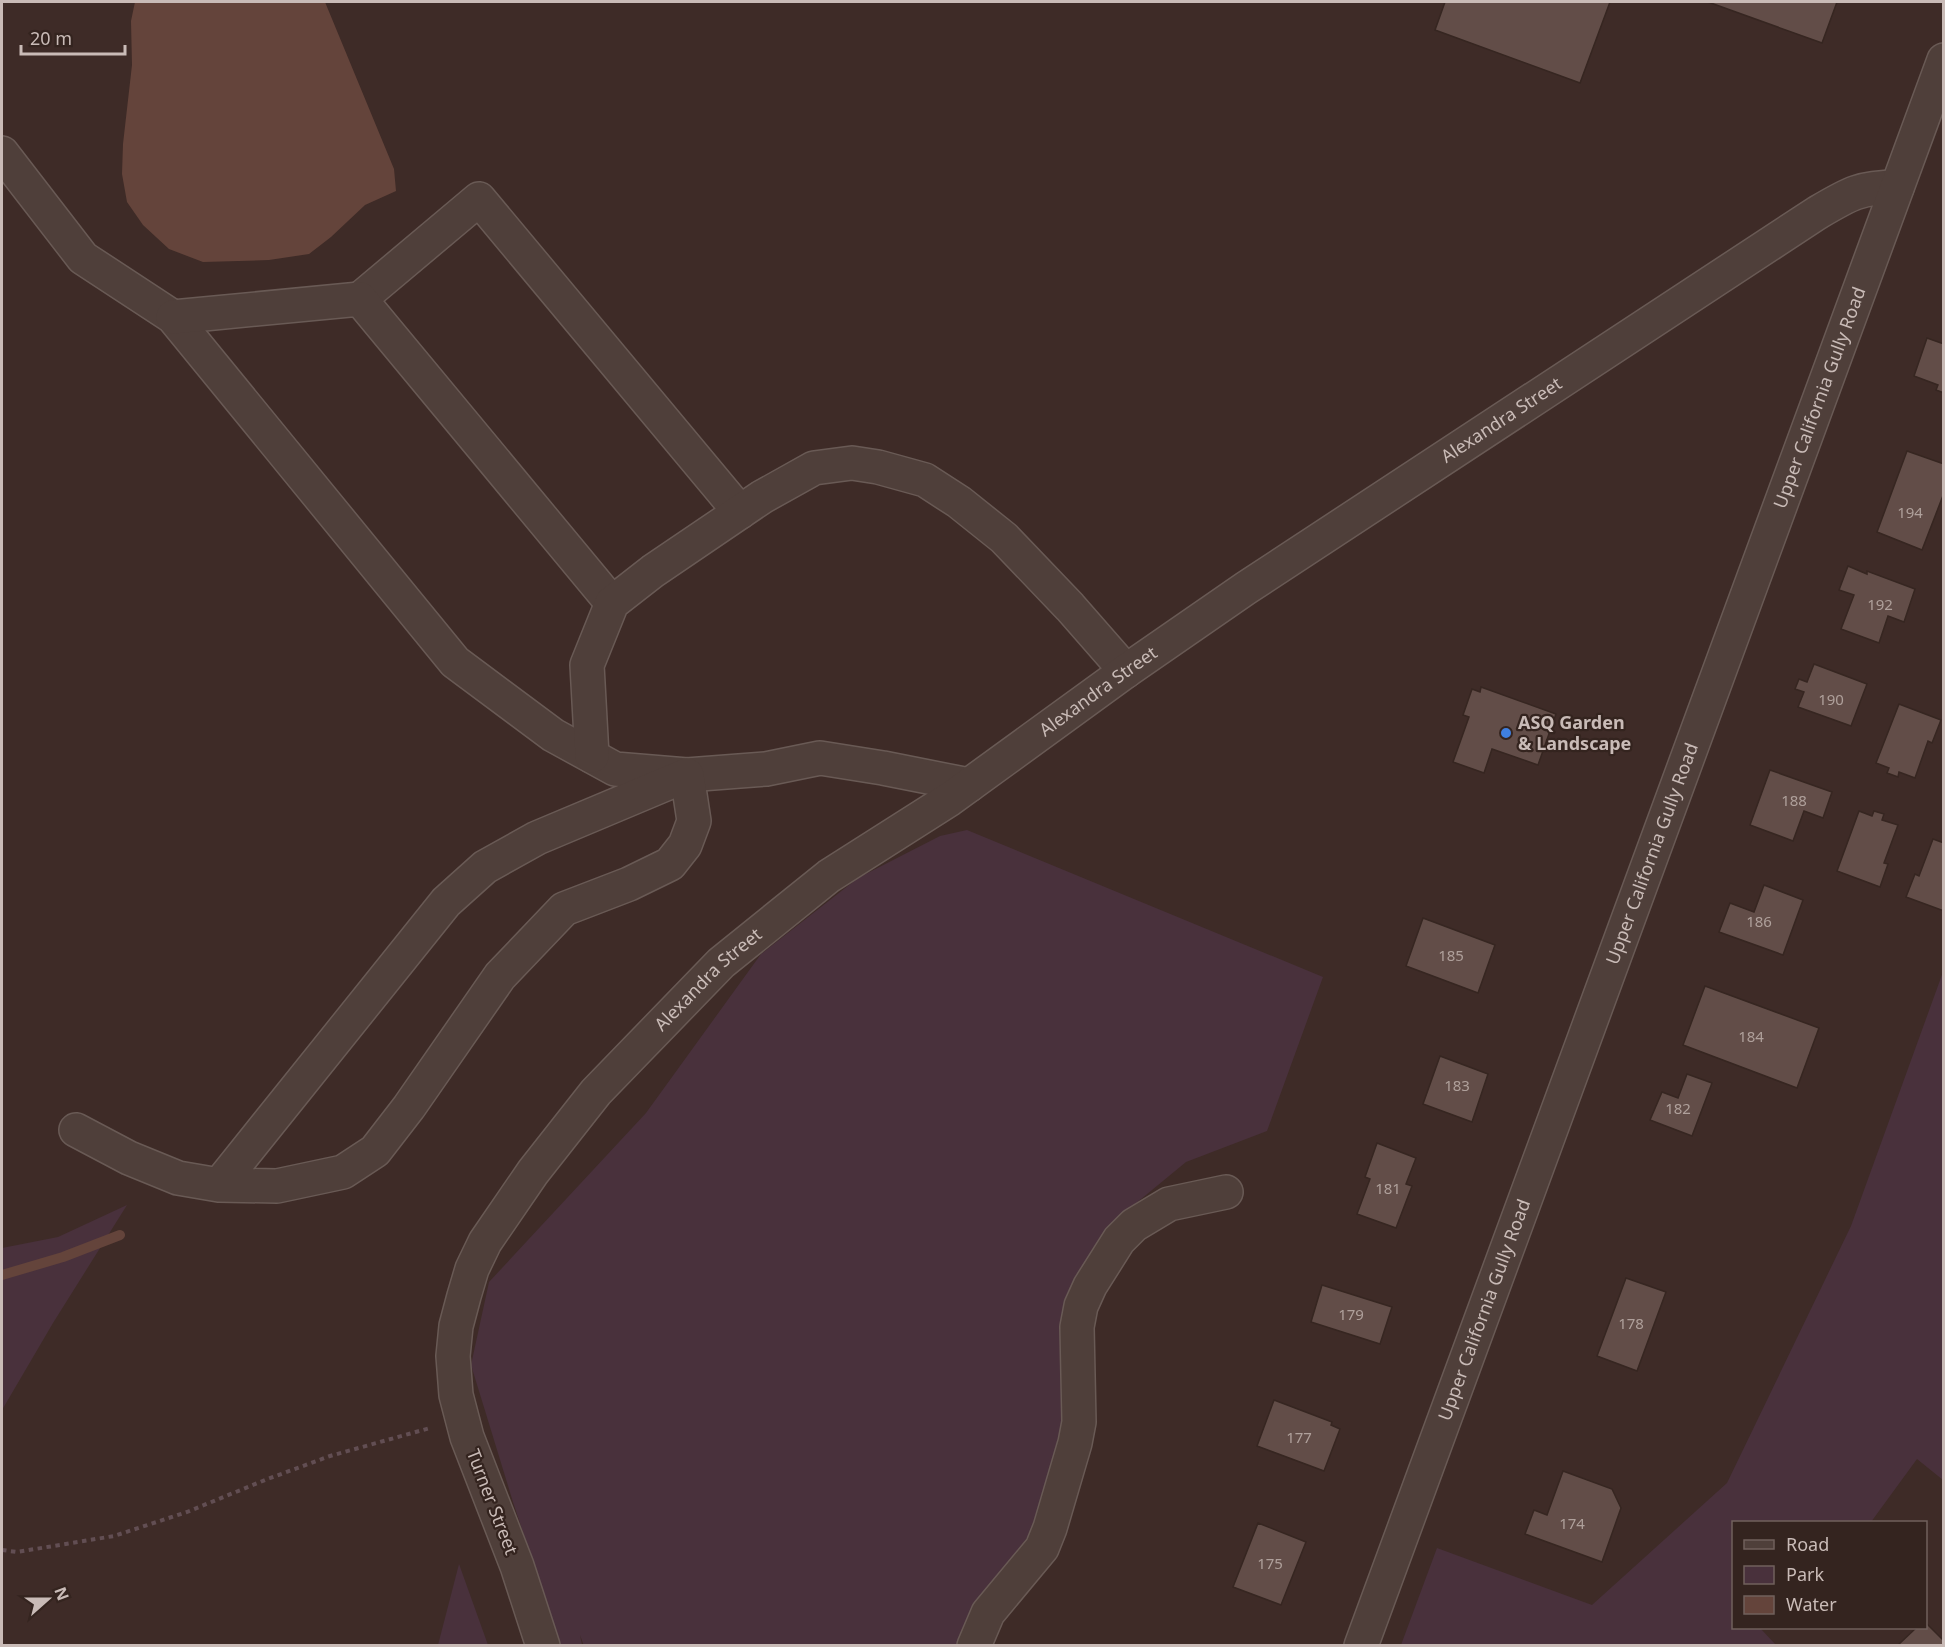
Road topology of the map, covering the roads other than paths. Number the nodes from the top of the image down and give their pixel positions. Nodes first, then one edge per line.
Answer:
1 (1941, 74) edge
2 (2, 153) edge
3 (1897, 187) junction
4 (360, 299) junction
5 (173, 317) junction
6 (740, 512) junction
7 (612, 603) junction
8 (1125, 671) junction
9 (592, 756) junction
10 (687, 775) junction
11 (969, 785) junction
12 (76, 1130) dead end
13 (219, 1185) junction
14 (1226, 1192) dead end
15 (453, 1356) joint
16 (543, 1646) edge
17 (974, 1646) edge
18 (1361, 1646) edge

1 - 3 street, Upper California Gully Road
2 - 5 street
3 - 8 street, Alexandra Street
3 - 18 street, Upper California Gully Road
4 - 5 street
4 - 6 street
4 - 7 street
5 - 9 street
6 - 7 street
6 - 8 street
7 - 9 street
8 - 11 street, Alexandra Street
9 - 10 street
10 - 11 street
10 - 13 street
10 - 13 street
11 - 15 street, Alexandra Street
12 - 13 street
14 - 17 street
15 - 16 street, Turner Street

